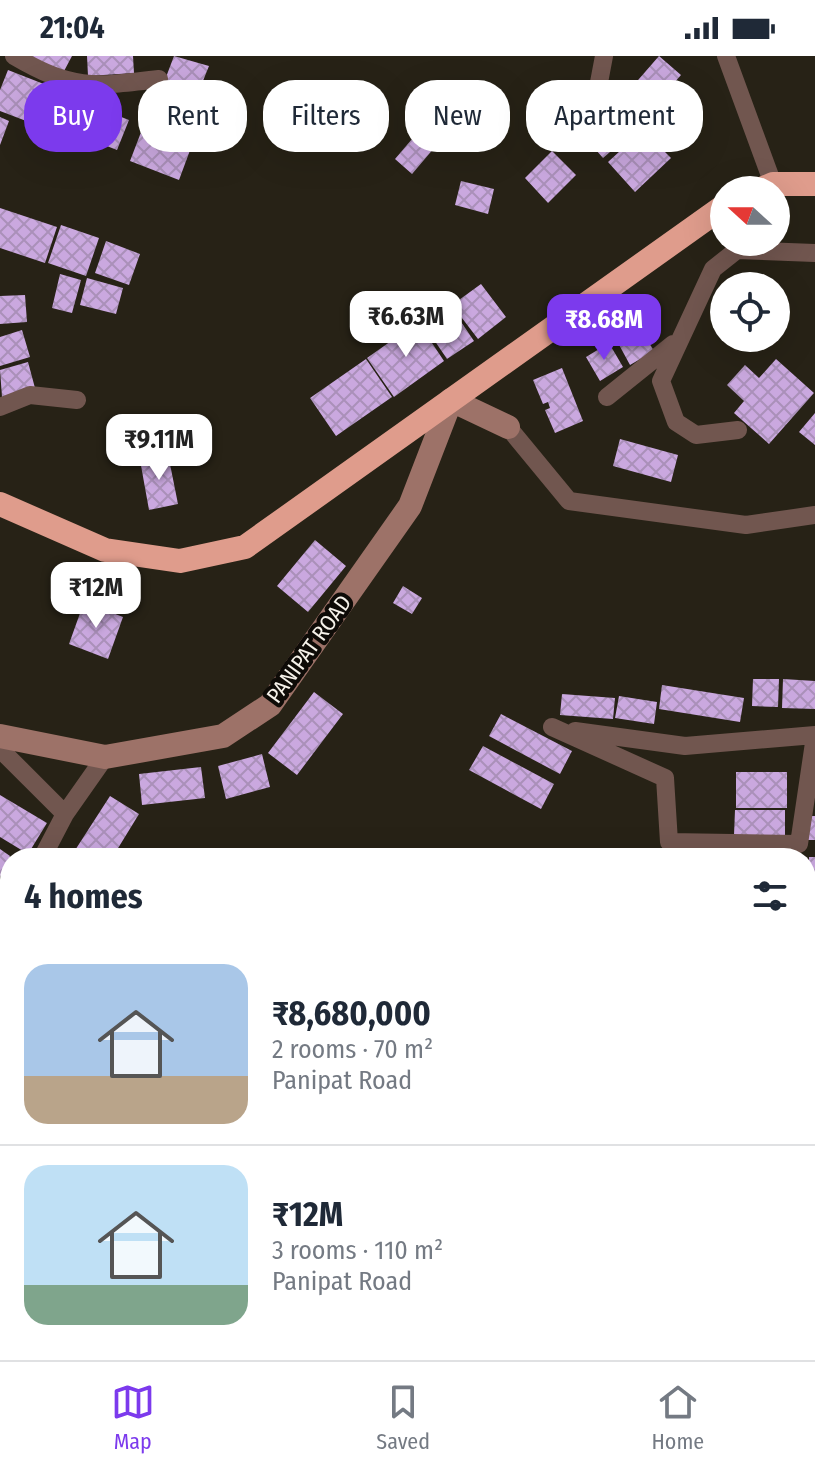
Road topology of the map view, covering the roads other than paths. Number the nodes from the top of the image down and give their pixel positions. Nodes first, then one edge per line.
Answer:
1 (14, 56) edge
2 (604, 56) edge
3 (726, 56) edge
4 (159, 79) dead end
5 (599, 80) edge
6 (763, 176) edge
7 (815, 184) edge
8 (790, 186) edge
9 (710, 216) edge
10 (815, 253) edge
11 (678, 339) junction
12 (607, 397) dead end
13 (77, 400) dead end
14 (451, 400) junction
15 (0, 407) edge
16 (508, 427) joint
17 (738, 430) dead end
18 (0, 504) edge
19 (815, 515) edge
20 (0, 736) edge
21 (815, 736) edge
22 (0, 749) edge
23 (105, 757) junction
24 (65, 814) junction
25 (47, 848) edge

1 - 4 street
2 - 5 street
3 - 6 street
7 - 8 highway
9 - 14 highway
10 - 11 street
11 - 12 street
11 - 17 street
13 - 15 street
14 - 16 street
14 - 18 highway
14 - 23 street, PANIPAT ROAD
16 - 19 street
20 - 23 street, PANIPAT ROAD
21 - 21 street
22 - 24 street
23 - 24 street
24 - 25 street

